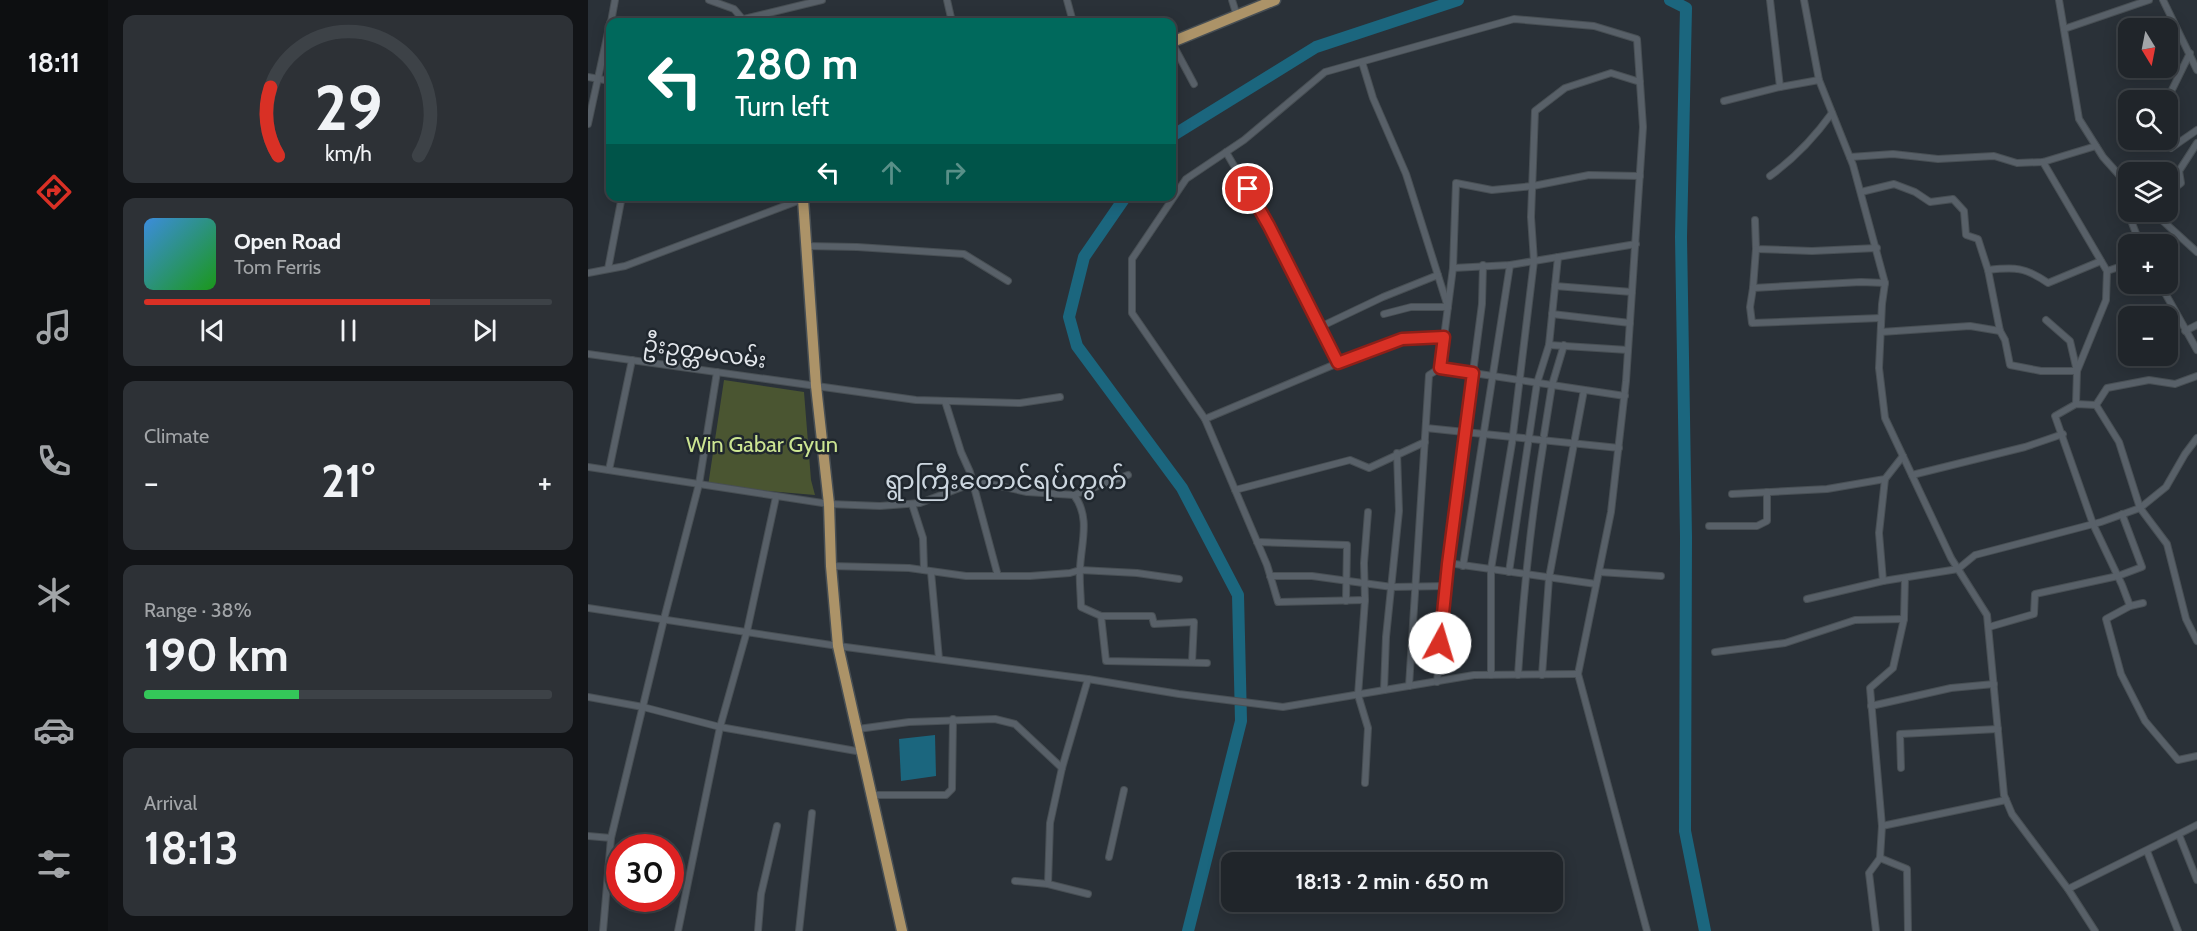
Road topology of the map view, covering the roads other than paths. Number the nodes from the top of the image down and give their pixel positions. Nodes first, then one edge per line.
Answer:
1 (615, 0) edge
2 (709, 0) edge
3 (822, 0) edge
4 (947, 0) edge
5 (1067, 0) edge
6 (1232, 0) edge
7 (1274, 0) edge
8 (1770, 0) edge
9 (1804, 0) edge
10 (2059, 0) edge
11 (2149, 0) edge
12 (2163, 0) edge
13 (724, 2) edge
14 (1237, 16) junction
15 (612, 18) edge
16 (742, 18) edge
17 (756, 18) edge
18 (951, 18) edge
19 (1072, 18) edge
20 (2064, 29) junction
21 (1176, 41) edge
22 (606, 46) edge
23 (1176, 50) edge
24 (2190, 53) junction
25 (1362, 62) junction
26 (2197, 70) edge
27 (588, 77) edge
28 (599, 79) junction
29 (606, 80) edge
30 (1819, 80) junction
31 (1640, 82) junction
32 (1194, 84) dead end
33 (1780, 87) junction
34 (2172, 90) edge
35 (1724, 101) dead end
36 (1832, 113) junction
37 (588, 124) edge
38 (2197, 130) edge
39 (2178, 142) edge
40 (2197, 143) edge
41 (2096, 146) junction
42 (1226, 152) junction
43 (1850, 156) junction
44 (2043, 162) junction
45 (2118, 174) edge
46 (1640, 176) junction
47 (1770, 176) dead end
48 (2178, 185) edge
49 (1533, 186) junction
50 (1861, 192) junction
51 (1176, 194) edge
52 (621, 201) edge
53 (794, 201) edge
54 (804, 201) edge
55 (1171, 201) edge
56 (1755, 220) dead end
57 (2164, 222) edge
58 (1636, 244) junction
59 (806, 246) junction
60 (1877, 248) junction
61 (1756, 249) junction
62 (2197, 252) edge
63 (1558, 257) junction
64 (1534, 261) junction
65 (2101, 261) junction
66 (1509, 265) junction
67 (1483, 266) junction
68 (2118, 267) edge
69 (1453, 268) junction
70 (608, 269) junction
71 (1988, 270) junction
72 (2107, 271) junction
73 (588, 273) edge
74 (1438, 275) junction
75 (1008, 281) dead end
76 (1885, 283) junction
77 (1555, 286) junction
78 (1753, 288) junction
79 (1632, 292) junction
80 (2165, 294) edge
81 (1448, 307) junction
82 (1384, 314) dead end
83 (1552, 314) junction
84 (1881, 318) junction
85 (2046, 320) dead end
86 (1630, 323) junction
87 (2197, 325) edge
88 (1320, 327) junction
89 (2000, 331) junction
90 (2185, 331) junction
91 (1881, 332) junction
92 (1444, 337) junction
93 (1549, 345) junction
94 (1564, 345) junction
95 (1629, 350) junction
96 (2197, 350) edge
97 (588, 354) edge
98 (632, 360) junction
99 (1338, 363) junction
100 (1440, 368) junction
101 (2077, 371) junction
102 (717, 372) junction
103 (1473, 373) junction
104 (1493, 376) junction
105 (2197, 376) edge
106 (1519, 380) junction
107 (1537, 383) junction
108 (1552, 385) junction
109 (816, 386) junction
110 (1584, 390) junction
111 (1625, 396) junction
112 (1060, 397) dead end
113 (945, 401) junction
114 (2076, 404) junction
115 (2096, 405) junction
116 (1205, 419) junction
117 (1426, 428) junction
118 (1464, 432) junction
119 (1483, 434) junction
120 (2063, 434) junction
121 (1513, 436) junction
122 (1529, 438) junction
123 (1544, 438) junction
124 (2197, 438) edge
125 (1425, 442) junction
126 (1573, 443) junction
127 (1619, 448) junction
128 (1397, 453) junction
129 (1903, 456) junction
130 (588, 467) edge
131 (609, 470) junction
132 (1128, 475) dead end
133 (1912, 475) junction
134 (1885, 479) junction
135 (699, 484) junction
136 (973, 485) junction
137 (1235, 490) junction
138 (1767, 492) junction
139 (1732, 494) dead end
140 (1074, 495) junction
141 (776, 497) junction
142 (829, 504) junction
143 (912, 504) junction
144 (2140, 508) junction
145 (1368, 512) dead end
146 (2122, 514) junction
147 (2093, 524) junction
148 (1709, 526) dead end
149 (1257, 542) junction
150 (1448, 564) junction
151 (831, 566) junction
152 (1463, 566) junction
153 (1958, 569) junction
154 (924, 570) junction
155 (1080, 570) junction
156 (1491, 570) junction
157 (931, 572) junction
158 (1509, 572) junction
159 (1599, 572) junction
160 (1527, 574) junction
161 (998, 576) junction
162 (1270, 576) junction
163 (1661, 576) dead end
164 (2118, 576) junction
165 (1550, 578) junction
166 (1905, 578) junction
167 (1179, 579) dead end
168 (1347, 581) junction
169 (1884, 581) junction
170 (1365, 583) junction
171 (1596, 584) junction
172 (1446, 586) junction
173 (1392, 587) junction
174 (1416, 588) junction
175 (1807, 599) dead end
176 (1365, 600) junction
177 (1346, 601) junction
178 (2143, 603) dead end
179 (2130, 606) junction
180 (588, 608) edge
181 (1101, 616) junction
182 (664, 619) junction
183 (1904, 619) junction
184 (1989, 627) junction
185 (747, 631) junction
186 (2197, 641) edge
187 (838, 646) junction
188 (1715, 652) dead end
189 (939, 659) junction
190 (1192, 662) junction
191 (1207, 663) dead end
192 (1578, 674) junction
193 (1491, 675) junction
194 (1518, 675) junction
195 (1542, 675) junction
196 (1088, 679) junction
197 (1437, 681) junction
198 (1994, 684) junction
199 (1409, 686) junction
200 (1384, 690) junction
201 (1358, 695) junction
202 (588, 697) edge
203 (1871, 706) junction
204 (643, 707) junction
205 (953, 719) junction
206 (720, 727) junction
207 (858, 729) junction
208 (1998, 729) junction
209 (862, 752) junction
210 (2197, 756) edge
211 (1062, 768) junction
212 (1900, 768) dead end
213 (1365, 783) dead end
214 (1124, 790) dead end
215 (870, 795) junction
216 (2006, 800) junction
217 (812, 813) dead end
218 (2197, 825) edge
219 (777, 826) dead end
220 (1882, 826) junction
221 (613, 834) edge
222 (2180, 835) junction
223 (588, 836) edge
224 (606, 838) edge
225 (2147, 851) junction
226 (1109, 857) dead end
227 (1880, 858) junction
228 (1015, 880) dead end
229 (2197, 880) edge
230 (1048, 884) junction
231 (2068, 889) junction
232 (1088, 894) dead end
233 (606, 900) edge
234 (603, 931) edge
235 (678, 931) edge
236 (758, 931) edge
237 (799, 931) edge
238 (903, 931) edge
239 (1647, 931) edge
240 (1876, 931) edge
241 (1908, 931) edge
242 (2095, 931) edge
243 (2178, 931) edge

1 - 15 street
2 - 13 street
3 - 17 street
4 - 18 street
5 - 19 street
6 - 14 street
7 - 14 main road
8 - 33 street
9 - 30 street
10 - 20 street
11 - 20 street
12 - 24 street
13 - 16 street
14 - 21 main road
20 - 41 street
22 - 28 street
23 - 32 street
24 - 26 street
24 - 34 street
25 - 31 street
25 - 42 street
25 - 74 street
27 - 28 street
28 - 29 street
28 - 37 street
30 - 33 street
30 - 36 street
31 - 46 street
31 - 49 street
33 - 35 street
36 - 43 street
36 - 47 street
38 - 39 street
40 - 48 street
41 - 44 street
41 - 45 street
42 - 51 street
42 - 88 street
43 - 44 street
43 - 50 street
44 - 65 street
46 - 49 street
46 - 58 street
49 - 64 street
49 - 69 street
50 - 60 street
50 - 71 street
52 - 70 street
53 - 70 street
54 - 59 main road
55 - 116 street
56 - 61 street
57 - 62 street
58 - 63 street
58 - 79 street
59 - 75 street
59 - 109 main road
60 - 61 street
60 - 76 street
61 - 78 street
63 - 64 street
63 - 77 street
64 - 66 street
64 - 106 street
65 - 71 street
65 - 72 street
66 - 67 street
66 - 104 street
67 - 69 street
67 - 103 street
68 - 72 street
69 - 81 street
70 - 73 street
71 - 89 street
72 - 101 street
74 - 81 street
74 - 88 street
76 - 78 street
76 - 84 street
77 - 79 street
77 - 83 street
78 - 84 street
79 - 86 street
80 - 90 street
81 - 82 street
81 - 92 street
83 - 86 street
83 - 93 street
84 - 91 street
85 - 101 street
86 - 95 street
87 - 90 street
88 - 99 street
89 - 91 street
89 - 101 street
90 - 96 street
91 - 129 street
92 - 99 street
92 - 100 street
93 - 94 street
93 - 107 street
94 - 95 street
94 - 108 street
95 - 111 street
97 - 98 street, ဦးဥတ္တမလမ်း
98 - 102 street, ဦးဥတ္တမလမ်း
98 - 131 street
99 - 116 street
100 - 103 street
100 - 117 street
101 - 114 street
102 - 109 street, ဦးဥတ္တမလမ်း
102 - 135 street
103 - 104 street
103 - 118 street
104 - 106 street
104 - 119 street
105 - 115 street
106 - 107 street
106 - 121 street
107 - 108 street
107 - 122 street
108 - 110 street
108 - 123 street
109 - 113 street, ဦးဥတ္တမလမ်း
109 - 142 main road
110 - 111 street
110 - 126 street
111 - 127 street
112 - 113 street, ဦးဥတ္တမလမ်း
113 - 136 street
114 - 115 street
114 - 120 street
115 - 144 street
116 - 137 street
117 - 118 street
117 - 125 street
118 - 119 street
118 - 150 street
119 - 121 street
119 - 152 street
120 - 133 street
120 - 147 street
121 - 122 street
121 - 156 street
122 - 123 street
122 - 158 street
123 - 126 street
123 - 160 street
124 - 144 street
125 - 128 street
125 - 174 street
126 - 127 street
126 - 165 street
127 - 159 street
128 - 137 street
128 - 173 street
129 - 133 street
129 - 134 street
130 - 131 street
131 - 135 street
132 - 140 street
133 - 153 street
134 - 138 street
134 - 169 street
135 - 141 street
135 - 182 street
136 - 140 street
136 - 143 street
136 - 161 street
137 - 149 street
138 - 139 street
138 - 148 street
140 - 155 street
141 - 142 street
141 - 185 street
142 - 143 street
142 - 151 main road
143 - 154 street
144 - 146 street
144 - 186 street
145 - 170 street
146 - 147 street
146 - 164 street
147 - 153 street
147 - 164 street
149 - 162 street
149 - 168 street
150 - 152 street
150 - 172 street
151 - 154 street
151 - 187 main road
152 - 156 street
153 - 166 street
153 - 184 street
154 - 157 street
155 - 161 street
155 - 167 street
155 - 181 street
156 - 158 street
156 - 193 street
157 - 161 street
157 - 189 street
158 - 160 street
159 - 163 street
159 - 171 street
160 - 165 street
160 - 194 street
162 - 168 street
162 - 177 street
164 - 179 street
164 - 184 street
165 - 171 street
165 - 195 street
166 - 169 street
166 - 183 street
168 - 170 street
168 - 177 street
169 - 175 street
170 - 173 street
170 - 176 street
171 - 192 street
172 - 174 street
172 - 197 street
173 - 174 street
173 - 200 street
174 - 199 street
176 - 177 street
176 - 201 street
178 - 179 street
179 - 210 street
180 - 182 street
181 - 190 street
181 - 190 street
182 - 185 street
182 - 204 street
183 - 188 street
183 - 203 street
184 - 198 street
185 - 187 street
185 - 206 street
187 - 189 street
187 - 207 main road
189 - 196 street
190 - 191 street
192 - 195 street
192 - 239 street
193 - 194 street
193 - 197 street
194 - 195 street
196 - 201 street
196 - 211 street
197 - 199 street
198 - 203 street
198 - 208 street
199 - 200 street
200 - 201 street
201 - 213 street
202 - 204 street
203 - 220 street
204 - 206 street
204 - 221 street
205 - 207 street
205 - 211 street
205 - 215 street
206 - 209 street
206 - 235 street
207 - 209 main road
208 - 212 street
208 - 216 street
209 - 215 main road
211 - 230 street
214 - 226 street
215 - 238 main road
216 - 220 street
216 - 231 street
217 - 237 street
218 - 222 street
219 - 236 street
220 - 227 street
222 - 225 street
222 - 229 street
223 - 224 street
225 - 231 street
225 - 243 street
227 - 240 street
227 - 241 street
228 - 230 street
230 - 232 street
231 - 242 street
233 - 234 street

